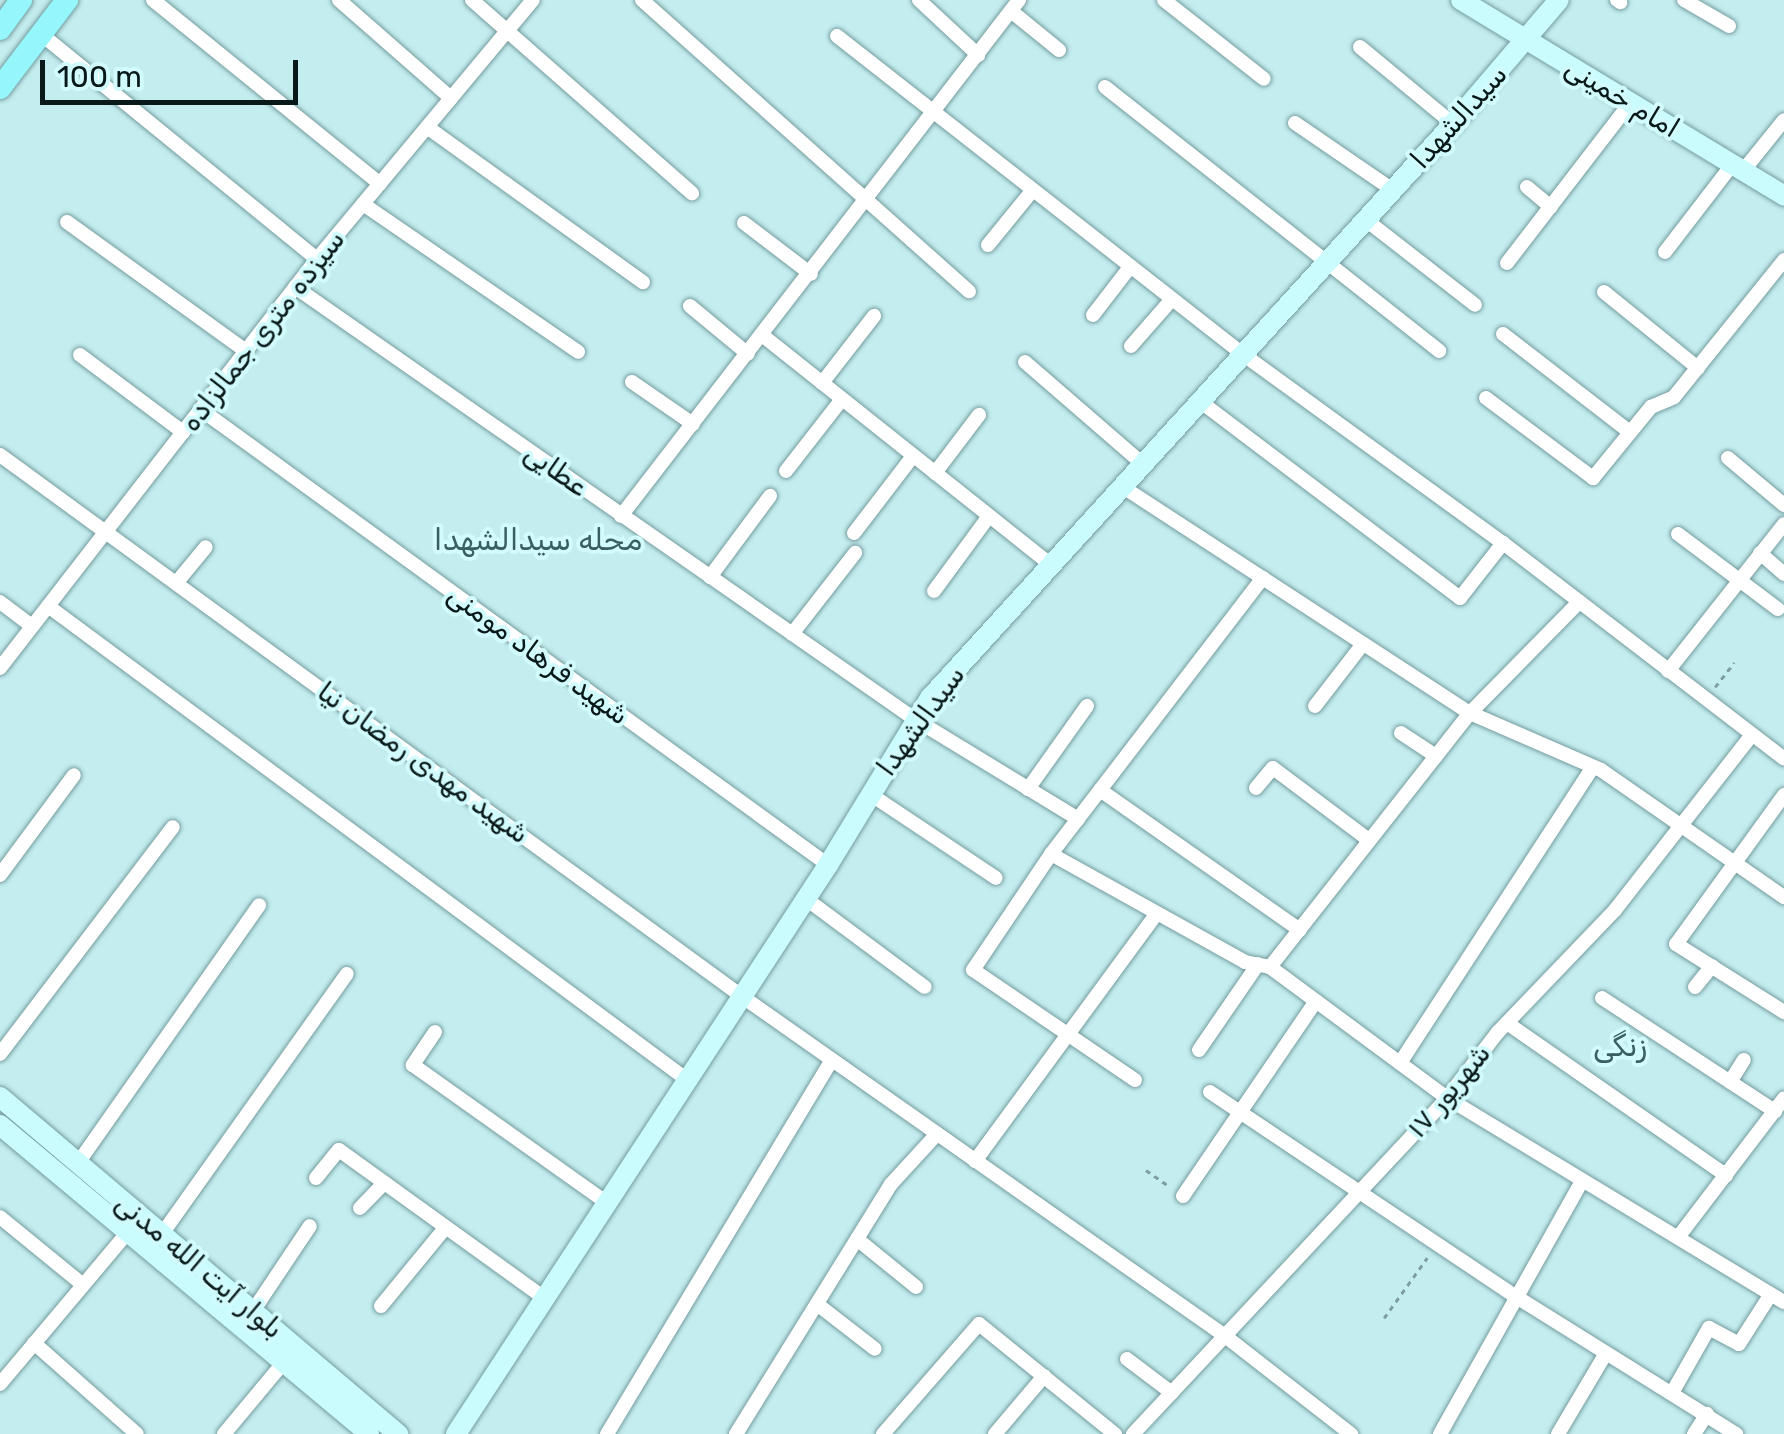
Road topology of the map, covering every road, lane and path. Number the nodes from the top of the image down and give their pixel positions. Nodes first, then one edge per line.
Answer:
1 (21, 0) edge
2 (67, 0) edge
3 (154, 0) edge
4 (340, 0) edge
5 (472, 0) edge
6 (533, 0) edge
7 (642, 0) edge
8 (919, 0) edge
9 (1164, 0) edge
10 (1461, 0) edge
11 (1559, 0) edge
12 (1684, 0) edge
13 (1015, 6) edge
14 (1729, 26) dead end
15 (0, 29) edge
16 (506, 31) junction
17 (41, 34) junction
18 (836, 36) dead end
19 (1526, 40) junction
20 (1360, 47) dead end
21 (1059, 50) dead end
22 (978, 55) junction
23 (1264, 80) dead end
24 (1105, 87) dead end
25 (0, 88) edge
26 (451, 98) junction
27 (1630, 103) junction
28 (933, 115) junction
29 (1784, 120) edge
30 (1295, 123) dead end
31 (1453, 124) junction
32 (427, 127) junction
33 (1738, 168) junction
34 (380, 184) junction
35 (1526, 187) dead end
36 (1393, 190) junction
37 (1032, 192) junction
38 (692, 193) dead end
39 (1784, 196) edge
40 (868, 200) junction
41 (363, 204) junction
42 (1551, 207) junction
43 (1366, 220) junction
44 (67, 222) dead end
45 (744, 223) dead end
46 (988, 245) dead end
47 (1665, 252) dead end
48 (317, 260) junction
49 (1784, 260) edge
50 (1326, 264) junction
51 (1507, 264) dead end
52 (1130, 267) junction
53 (811, 274) junction
54 (643, 282) dead end
55 (295, 288) junction
56 (969, 291) dead end
57 (1604, 292) dead end
58 (1172, 299) junction
59 (1475, 305) dead end
60 (690, 306) dead end
61 (1092, 315) dead end
62 (874, 316) dead end
63 (1503, 334) dead end
64 (762, 336) junction
65 (1130, 346) dead end
66 (246, 351) junction
67 (1438, 351) dead end
68 (578, 352) dead end
69 (748, 354) junction
70 (1244, 354) junction
71 (80, 356) dead end
72 (1024, 362) dead end
73 (1698, 368) junction
74 (632, 382) dead end
75 (822, 383) junction
76 (1486, 398) dead end
77 (842, 399) junction
78 (1201, 402) junction
79 (200, 410) junction
80 (979, 415) dead end
81 (693, 424) junction
82 (183, 432) junction
83 (1630, 432) junction
84 (0, 455) edge
85 (913, 456) junction
86 (1728, 458) dead end
87 (1144, 464) junction
88 (786, 471) dead end
89 (935, 473) junction
90 (1123, 487) junction
91 (770, 496) dead end
92 (1784, 504) edge
93 (622, 516) junction
94 (989, 516) junction
95 (1784, 524) edge
96 (107, 530) junction
97 (854, 533) dead end
98 (1678, 534) dead end
99 (1503, 544) junction
100 (206, 546) dead end
101 (1760, 552) junction
102 (856, 553) dead end
103 (1052, 566) junction
104 (1784, 574) edge
105 (710, 577) junction
106 (1262, 578) junction
107 (1739, 578) junction
108 (177, 582) junction
109 (934, 591) dead end
110 (0, 602) edge
111 (1578, 602) junction
112 (48, 606) junction
113 (1778, 609) dead end
114 (32, 626) junction
115 (792, 634) junction
116 (1363, 644) junction
117 (1734, 663) dead end
118 (0, 667) edge
119 (1668, 671) junction
120 (1704, 699) junction
121 (1087, 706) dead end
122 (1315, 706) dead end
123 (1470, 714) junction
124 (916, 720) junction
125 (1401, 733) dead end
126 (1752, 736) junction
127 (1436, 756) junction
128 (1784, 759) edge
129 (1593, 766) junction
130 (74, 775) dead end
131 (1028, 788) junction
132 (1256, 788) dead end
133 (1100, 790) junction
134 (870, 794) junction
135 (1784, 796) edge
136 (1078, 819) junction
137 (1681, 826) junction
138 (174, 827) dead end
139 (1369, 840) junction
140 (1051, 854) junction
141 (1734, 862) junction
142 (828, 865) junction
143 (0, 875) edge
144 (996, 878) dead end
145 (1784, 897) edge
146 (805, 898) junction
147 (259, 905) dead end
148 (1156, 915) junction
149 (1300, 930) junction
150 (1264, 966) junction
151 (1712, 966) junction
152 (348, 974) dead end
153 (926, 987) dead end
154 (1695, 987) dead end
155 (740, 995) junction
156 (1602, 998) dead end
157 (1316, 1001) junction
158 (1784, 1012) edge
159 (1507, 1023) junction
160 (435, 1032) dead end
161 (1068, 1035) junction
162 (1200, 1050) dead end
163 (0, 1054) edge
164 (832, 1060) junction
165 (1744, 1060) dead end
166 (1400, 1062) junction
167 (686, 1079) junction
168 (1135, 1080) dead end
169 (1730, 1082) junction
170 (1210, 1092) dead end
171 (0, 1097) edge
172 (1447, 1098) junction
173 (1779, 1105) edge
174 (1241, 1112) junction
175 (937, 1134) junction
176 (4, 1136) edge
177 (975, 1160) junction
178 (78, 1163) junction
179 (1146, 1170) dead end
180 (1726, 1175) junction
181 (316, 1178) dead end
182 (384, 1183) junction
183 (1581, 1183) junction
184 (1359, 1194) junction
185 (1183, 1196) joint
186 (606, 1202) junction
187 (360, 1208) dead end
188 (0, 1217) edge
189 (310, 1226) dead end
190 (445, 1228) junction
191 (128, 1232) junction
192 (162, 1234) junction
193 (1679, 1236) junction
194 (857, 1239) junction
195 (1436, 1244) junction
196 (83, 1285) junction
197 (916, 1287) dead end
198 (1515, 1296) junction
199 (544, 1298) junction
200 (1778, 1298) edge
201 (817, 1304) junction
202 (381, 1306) dead end
203 (253, 1312) junction
204 (1384, 1318) dead end
205 (1225, 1336) junction
206 (34, 1343) junction
207 (875, 1348) dead end
208 (1606, 1352) junction
209 (1127, 1358) dead end
210 (284, 1362) junction
211 (1044, 1376) junction
212 (0, 1384) edge
213 (1172, 1392) junction
214 (1672, 1393) junction
215 (1706, 1414) junction
216 (138, 1434) edge
217 (224, 1434) edge
218 (369, 1434) edge
219 (398, 1434) edge
220 (456, 1434) edge
221 (608, 1434) edge
222 (736, 1434) edge
223 (883, 1434) edge
224 (995, 1434) edge
225 (1114, 1434) edge
226 (1133, 1434) edge
227 (1351, 1434) edge
228 (1440, 1434) edge
229 (1558, 1434) edge
230 (1694, 1434) edge
231 (1736, 1434) edge

1 - 15 main road
2 - 17 main road
3 - 34 street
4 - 26 street
5 - 16 street
6 - 16 street, سیزده متری جمالزاده
7 - 40 street
8 - 22 street
9 - 23 street
10 - 19 street, امام خمینی
11 - 19 street, سیدالشهدا
12 - 14 street
13 - 21 street
13 - 22 street
16 - 26 street, سیزده متری جمالزاده
16 - 38 street
17 - 25 main road
17 - 48 street
18 - 28 street
19 - 27 street, امام خمینی
19 - 31 street, سیدالشهدا
20 - 31 street
22 - 28 street
24 - 50 street
26 - 32 street, سیزده متری جمالزاده
27 - 33 street, امام خمینی
27 - 42 street
28 - 37 street
28 - 40 street
29 - 33 street
30 - 36 street
31 - 36 street, سیدالشهدا
32 - 34 street, سیزده متری جمالزاده
32 - 54 street
33 - 39 street, امام خمینی
33 - 47 street
34 - 41 street, سیزده متری جمالزاده
35 - 42 street
36 - 43 street, سیدالشهدا
37 - 46 street
37 - 52 street
40 - 53 street
40 - 56 street
41 - 48 street, سیزده متری جمالزاده
41 - 68 street
42 - 51 street
43 - 50 street, سیدالشهدا
43 - 59 street
44 - 66 street
45 - 53 street
48 - 55 street, سیزده متری جمالزاده
49 - 73 street
50 - 67 street
50 - 70 street, سیدالشهدا
52 - 58 street
52 - 61 street
53 - 64 street
55 - 66 street, سیزده متری جمالزاده
55 - 93 street, عطایی
57 - 73 street
58 - 65 street
58 - 70 street
60 - 69 street
62 - 75 street
63 - 83 street
64 - 69 street
64 - 75 street
66 - 79 street, سیزده متری جمالزاده
69 - 81 street
70 - 78 street, سیدالشهدا
70 - 99 street
71 - 82 street
72 - 87 street
73 - 83 street
74 - 81 street
75 - 77 street
76 - 83 street
77 - 85 street
77 - 88 street
78 - 87 street, سیدالشهدا
78 - 99 street
79 - 82 street, سیزده متری جمالزاده
79 - 142 street, شهید فرهاد مومنی
80 - 89 street
81 - 93 street
82 - 96 street, سیزده متری جمالزاده
84 - 96 street, شهید مهدی رمضان نیا
85 - 89 street
85 - 97 street
86 - 92 street
87 - 90 street, سیدالشهدا
89 - 94 street
90 - 103 street, سیدالشهدا
90 - 106 street
91 - 105 street
93 - 105 street, عطایی
94 - 103 street
94 - 109 street
95 - 101 street
96 - 108 street, شهید مهدی رمضان نیا
96 - 112 street, سیزده متری جمالزاده
98 - 107 street
99 - 111 street
100 - 108 street
101 - 104 street
101 - 107 street
102 - 115 street
103 - 124 street, سیدالشهدا
105 - 115 street, عطایی
106 - 116 street
106 - 133 street
107 - 113 street
107 - 119 street
108 - 155 street, شهید مهدی رمضان نیا
110 - 114 street
111 - 119 street
111 - 123 street
112 - 114 street, سیزده متری جمالزاده
112 - 167 street
114 - 118 street, سیزده متری جمالزاده
115 - 124 street, عطایی
116 - 122 street
116 - 123 street
117 - 120 path
119 - 120 street
120 - 126 street
121 - 131 street
123 - 127 street
123 - 129 street
124 - 131 street, عطایی
124 - 134 street, سیدالشهدا
125 - 127 street
126 - 128 street
126 - 137 street, ۱۷ شهریور
127 - 139 street
129 - 137 street
129 - 166 street
130 - 143 street
131 - 136 street, عطایی
132 - 139 street
133 - 136 street
133 - 149 street
134 - 142 street, سیدالشهدا
134 - 144 street
135 - 141 street
136 - 140 street
137 - 141 street
137 - 159 street, ۱۷ شهریور
138 - 163 street
139 - 149 street
140 - 148 street
140 - 161 street
141 - 145 street
141 - 151 street
142 - 146 street, سیدالشهدا
146 - 153 street
146 - 155 street, سیدالشهدا
147 - 178 street
148 - 150 street
148 - 161 street
149 - 150 street
150 - 157 street
150 - 162 street
151 - 154 street
151 - 158 street
152 - 192 street
155 - 164 street, شهید مهدی رمضان نیا
155 - 167 street, سیدالشهدا
156 - 169 street
157 - 166 street
157 - 174 street
159 - 172 street, ۱۷ شهریور
159 - 180 street
160 - 186 street
161 - 168 street
161 - 177 street
164 - 175 street, شهید مهدی رمضان نیا
164 - 221 street
165 - 169 street
166 - 172 street
167 - 186 street, سیدالشهدا
169 - 173 street
170 - 174 street
171 - 178 street, بلوار آیت الله مدنی
172 - 183 street
172 - 184 street, ۱۷ شهریور
173 - 180 street
174 - 184 street
174 - 185 street
175 - 177 street, شهید مهدی رمضان نیا
175 - 194 street
176 - 191 street, بلوار آیت الله مدنی
177 - 205 street, شهید مهدی رمضان نیا
178 - 192 street, بلوار آیت الله مدنی
179 - 185 path
180 - 193 street
181 - 182 street
182 - 187 street
182 - 190 street
183 - 193 street
183 - 198 street
184 - 195 street
184 - 205 street, ۱۷ شهریور
186 - 199 street, سیدالشهدا
188 - 196 street
189 - 203 street
190 - 199 street
190 - 202 street
191 - 196 street
191 - 210 street, بلوار آیت الله مدنی
192 - 203 street, بلوار آیت الله مدنی
193 - 200 street
194 - 197 street
194 - 201 street
195 - 198 street
195 - 204 path
196 - 206 street
198 - 208 street
198 - 228 street
199 - 220 street, سیدالشهدا
200 - 214 street
201 - 207 street
201 - 222 street
203 - 219 street, بلوار آیت الله مدنی
205 - 213 street, ۱۷ شهریور
205 - 227 street, شهید مهدی رمضان نیا
206 - 212 street
206 - 216 street
208 - 214 street
208 - 229 street
209 - 213 street
210 - 217 street
210 - 218 street, بلوار آیت الله مدنی
211 - 223 street
211 - 224 street
211 - 225 street
213 - 226 street, ۱۷ شهریور
214 - 215 street
215 - 230 street
215 - 231 street

